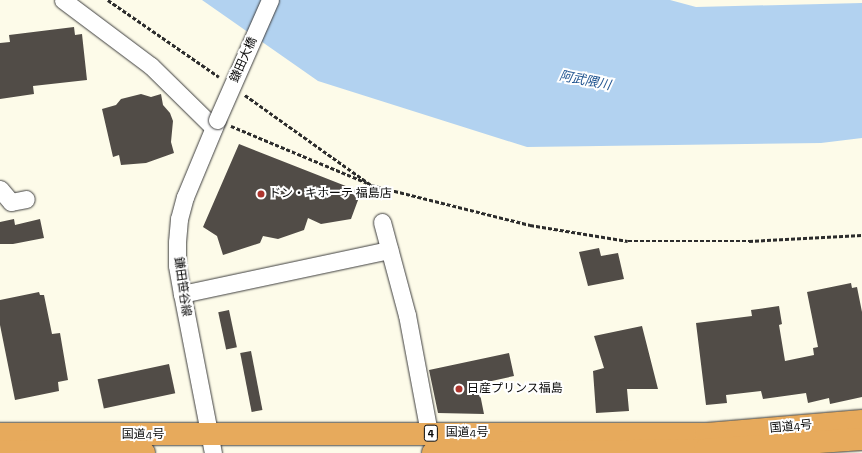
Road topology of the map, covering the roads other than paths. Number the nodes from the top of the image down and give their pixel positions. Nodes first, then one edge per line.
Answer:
1 (63, 0) edge
2 (270, 0) edge
3 (215, 124) junction
4 (0, 189) edge
5 (26, 199) dead end
6 (382, 222) dead end
7 (389, 250) junction
8 (182, 294) junction
9 (862, 421) edge
10 (0, 434) edge
11 (862, 439) edge
12 (431, 443) edge
13 (212, 444) edge
14 (0, 451) edge
15 (705, 451) edge
16 (144, 453) edge

1 - 3 street
2 - 3 street, 鎌田大橋, bridge
3 - 8 street, 鎌田笹谷線
4 - 5 street
6 - 7 street
7 - 8 street
7 - 12 street
8 - 13 street, 鎌田笹谷線
9 - 12 highway, 国道4号 / 4
10 - 13 highway, 国道4号 / 4
11 - 15 highway, 国道4号 / 4
12 - 13 highway, 国道4号 / 4
12 - 15 highway, 国道4号 / 4
14 - 16 highway, 国道4号

